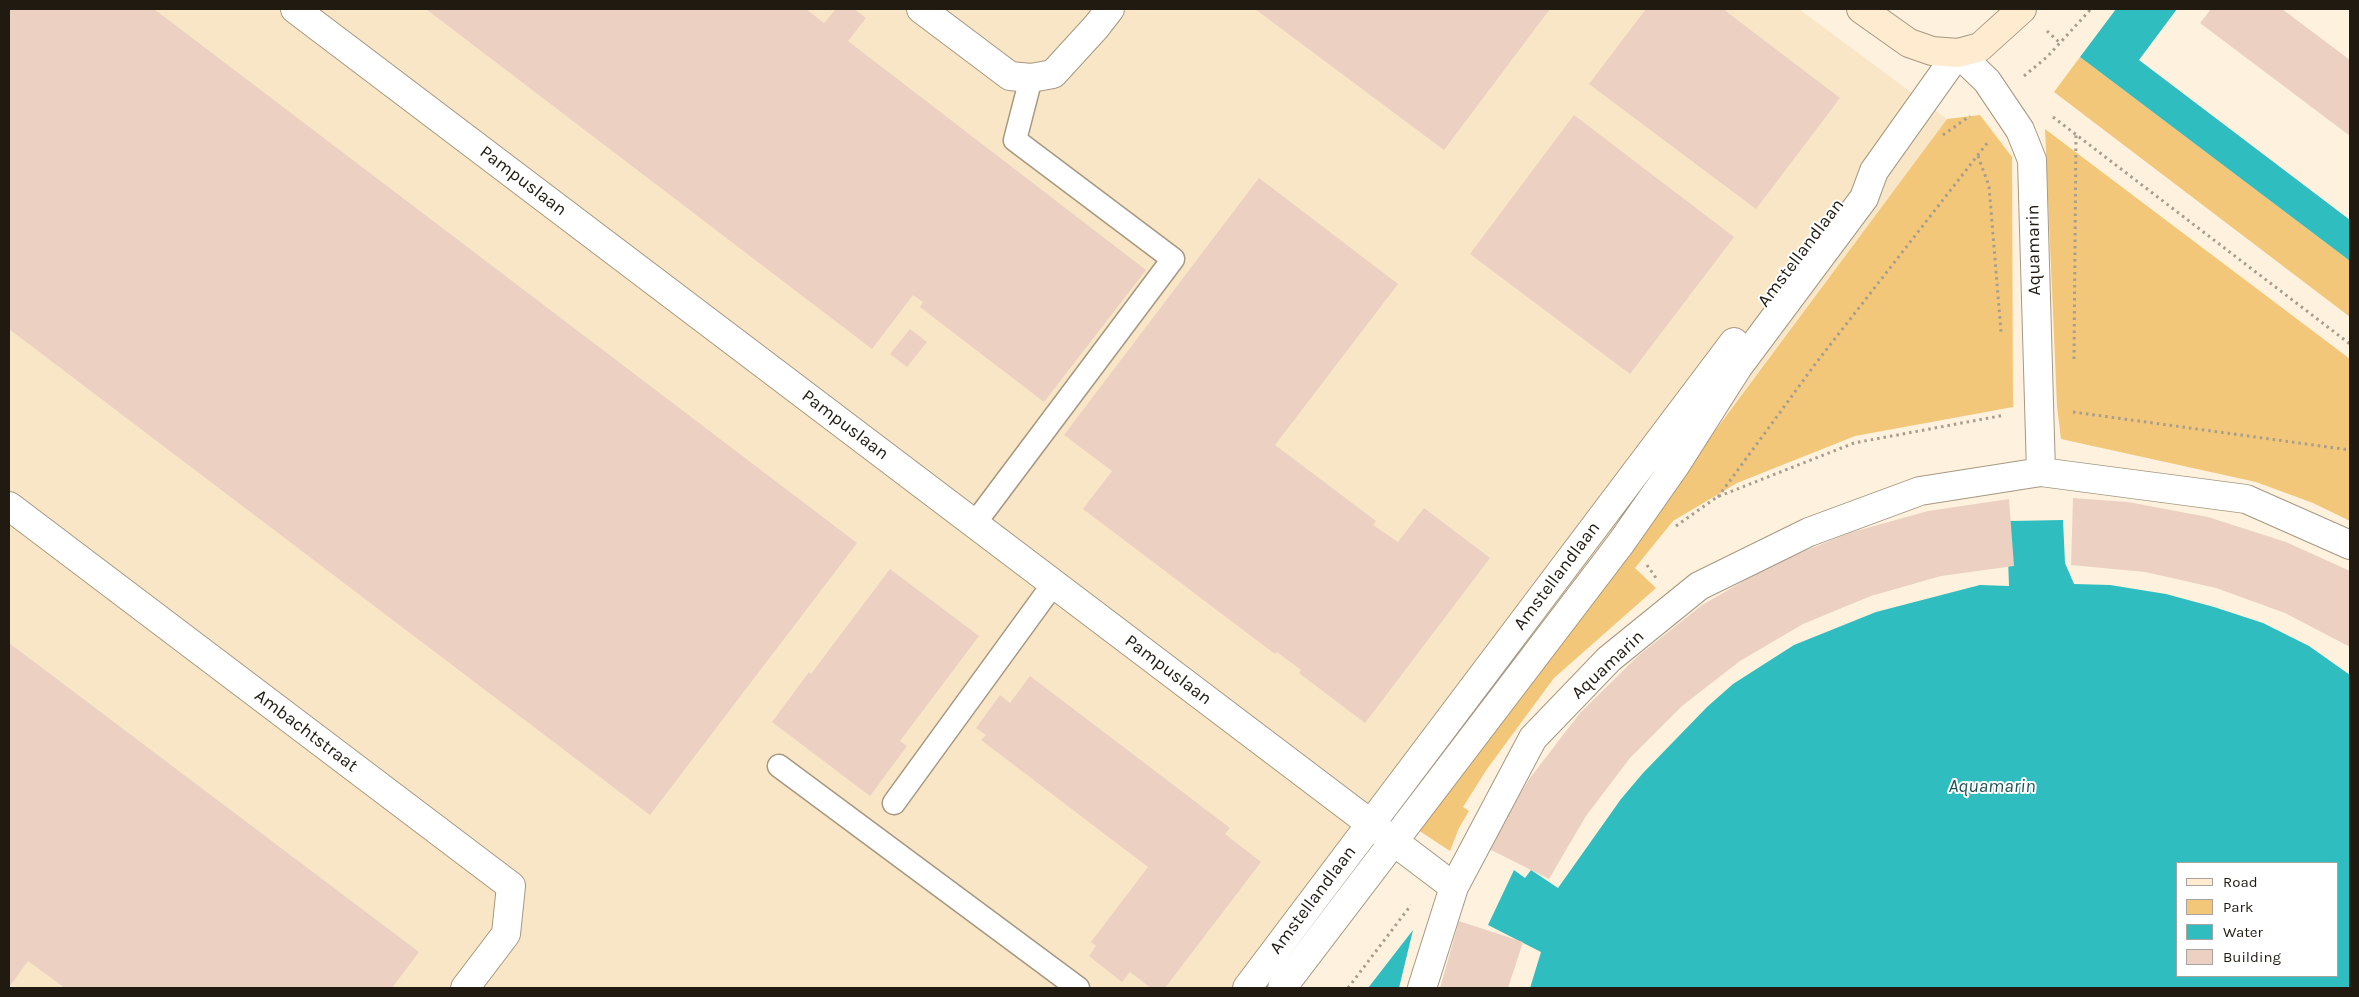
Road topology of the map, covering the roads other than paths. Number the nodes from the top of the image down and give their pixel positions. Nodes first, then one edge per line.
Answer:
1 (295, 9) edge
2 (922, 9) edge
3 (1110, 9) edge
4 (1861, 9) edge
5 (2022, 9) edge
6 (1958, 52) junction
7 (1031, 78) junction
8 (1874, 171) junction
9 (2041, 472) junction
10 (9, 506) edge
11 (975, 523) junction
12 (2350, 546) edge
13 (1054, 583) junction
14 (779, 766) dead end
15 (894, 803) dead end
16 (1370, 823) junction
17 (1395, 842) junction
18 (1445, 880) junction
19 (465, 988) edge
20 (1078, 988) edge
21 (1247, 988) edge
22 (1282, 988) edge
23 (1422, 988) edge

1 - 11 street, Pampuslaan
2 - 7 street
3 - 7 street
4 - 6 main road
5 - 6 main road
6 - 8 street, Amstellandlaan
6 - 9 street, Aquamarin
7 - 11 lane
8 - 16 street, Amstellandlaan
8 - 17 street, Amstellandlaan
9 - 12 street, Aquamarin
9 - 18 street, Aquamarin
10 - 19 street, Ambachtstraat
11 - 13 street, Pampuslaan
13 - 15 lane
13 - 16 street, Pampuslaan
14 - 20 lane
16 - 17 street, Pampuslaan
16 - 21 street, Amstellandlaan
17 - 18 street
17 - 22 street, Amstellandlaan
18 - 23 street, Aquamarin

